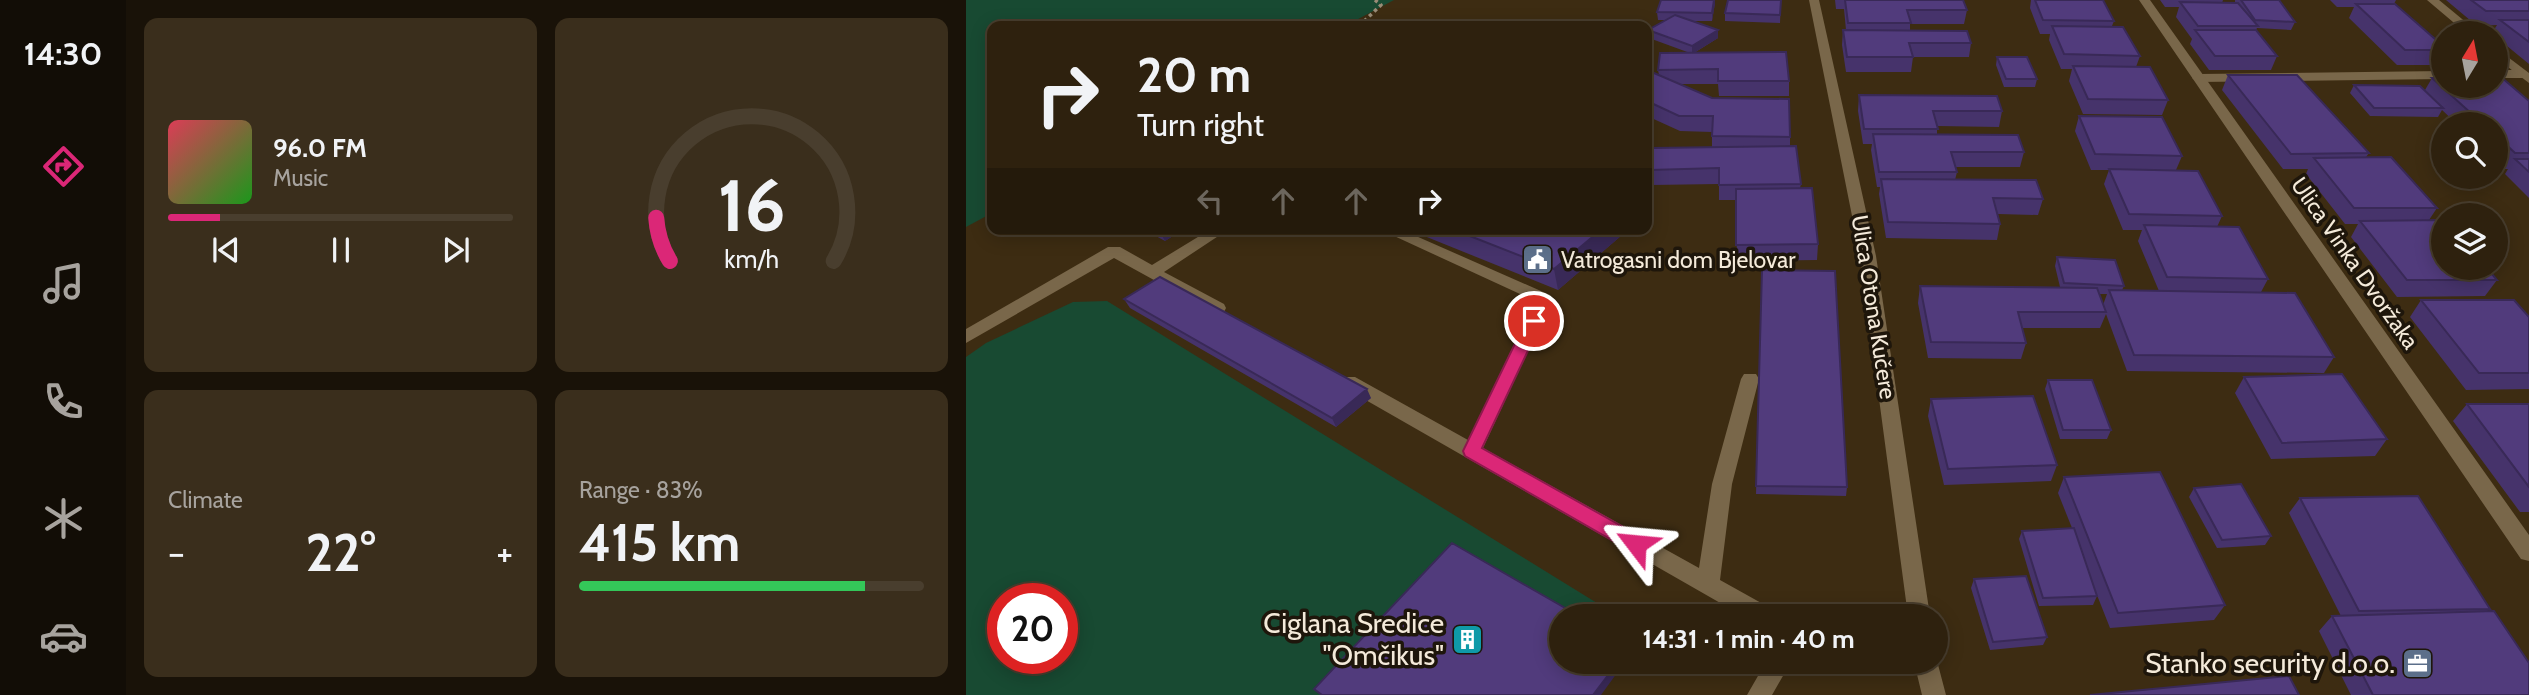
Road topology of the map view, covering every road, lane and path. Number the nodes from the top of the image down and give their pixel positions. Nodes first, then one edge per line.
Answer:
1 (1374, 0) edge
2 (1814, 0) edge
3 (2144, 0) edge
4 (2432, 0) edge
5 (1364, 21) edge
6 (2458, 21) edge
7 (2508, 62) edge
8 (2431, 75) edge
9 (2508, 75) edge
10 (2526, 76) edge
11 (2198, 78) junction
12 (1212, 235) edge
13 (1400, 235) edge
14 (1153, 272) junction
15 (1234, 317) edge
16 (966, 337) edge
17 (1329, 371) edge
18 (1750, 379) dead end
19 (1472, 451) junction
20 (2529, 552) edge
21 (1707, 584) junction
22 (1743, 604) edge
23 (1917, 604) edge
24 (1772, 674) edge
25 (1929, 674) edge
26 (1759, 695) edge
27 (1934, 695) edge

1 - 5 path
2 - 23 street, Ulica Otona Kučere
3 - 11 street, Ulica Vinka Dvoržaka
4 - 6 street
7 - 10 street
8 - 11 street
9 - 10 street
11 - 20 street, Ulica Vinka Dvoržaka
12 - 14 street
13 - 19 street
14 - 15 street
14 - 16 street
17 - 19 street
18 - 21 street
19 - 21 street
21 - 22 street
24 - 26 street
25 - 27 street

